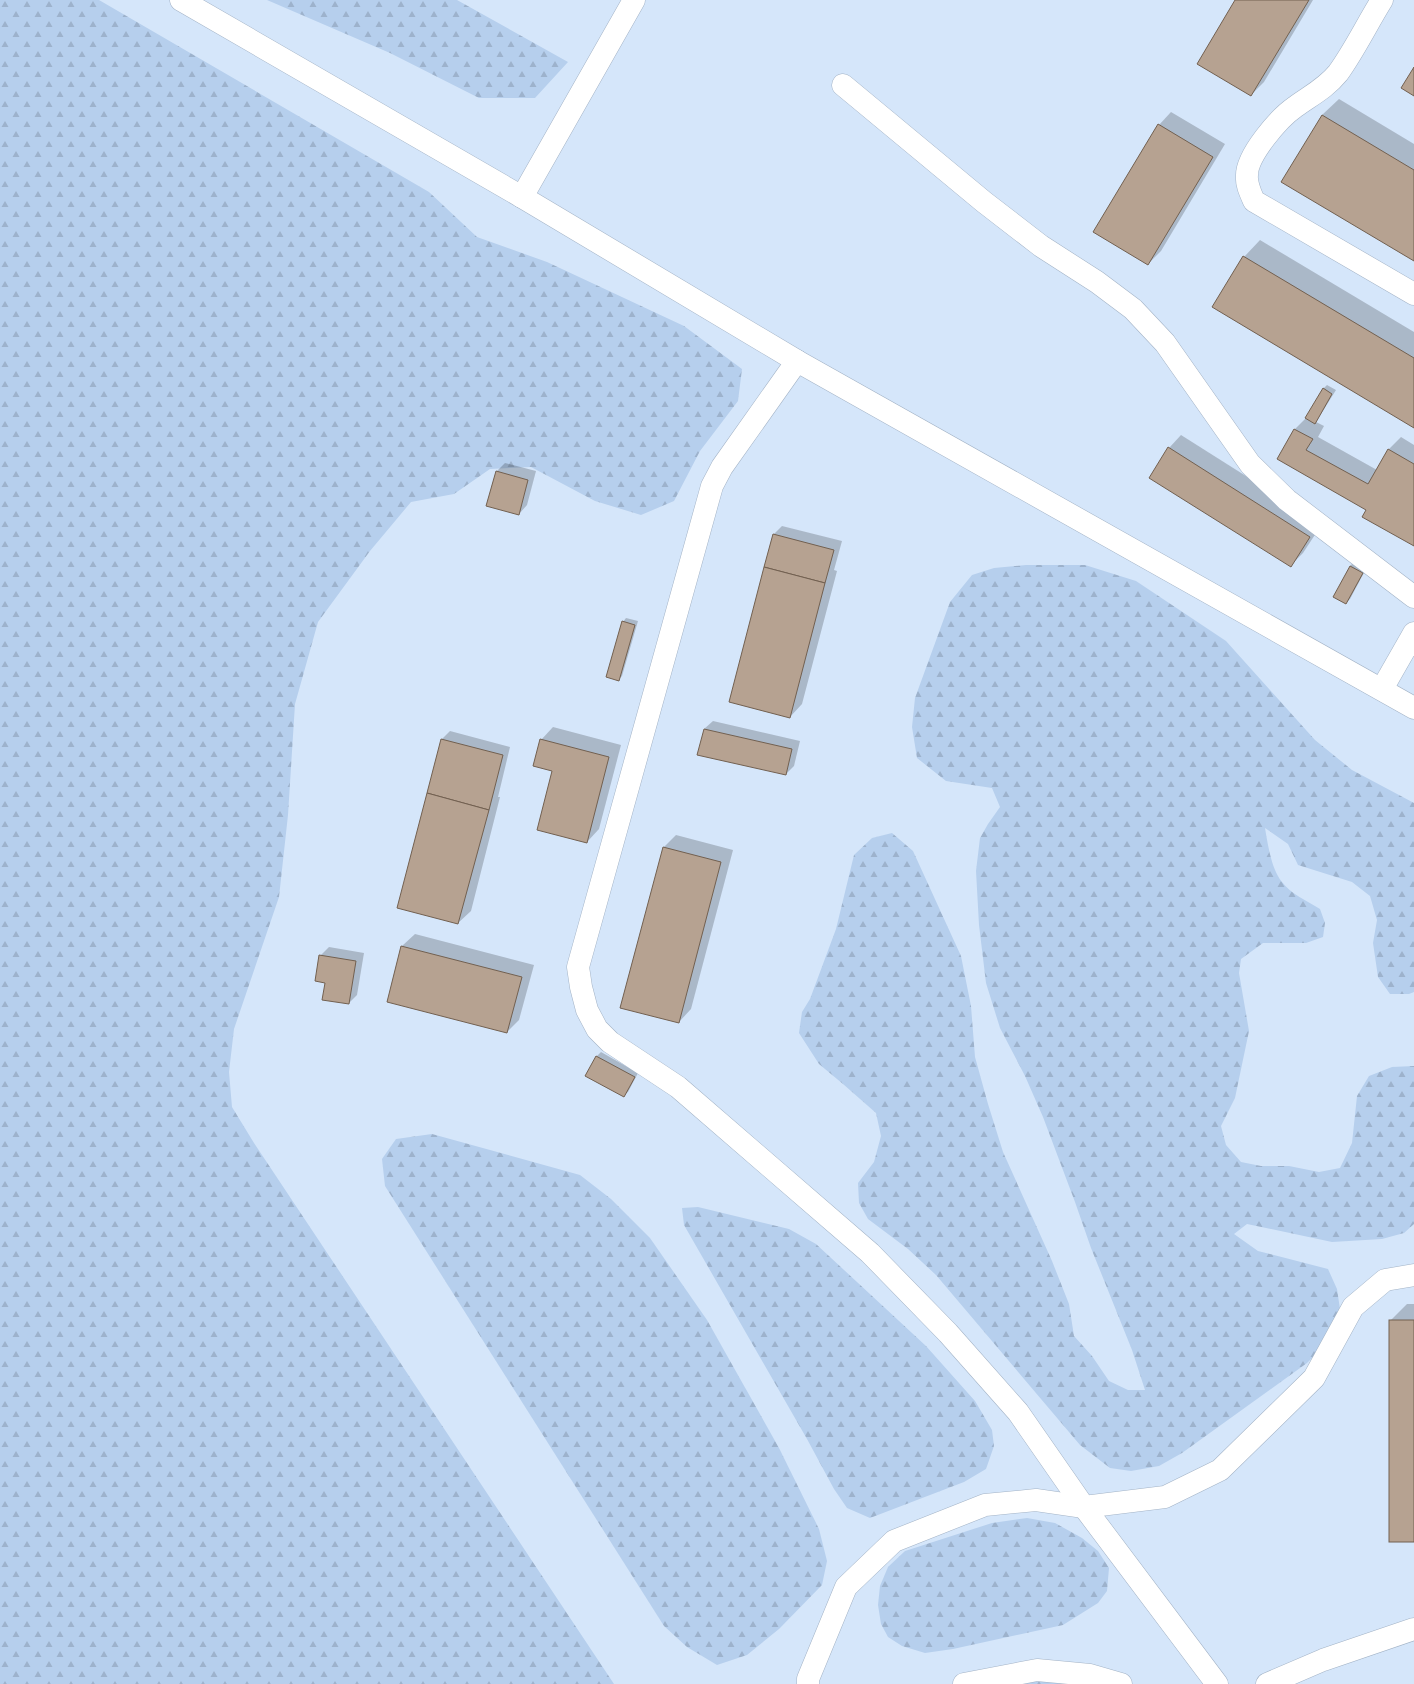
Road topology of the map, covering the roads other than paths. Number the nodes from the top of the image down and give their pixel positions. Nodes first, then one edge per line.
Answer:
1 (181, 0) edge
2 (634, 0) edge
3 (1382, 0) edge
4 (843, 85) dead end
5 (522, 197) junction
6 (1414, 294) edge
7 (798, 361) junction
8 (1414, 597) edge
9 (1414, 633) edge
10 (1382, 689) junction
11 (1414, 708) edge
12 (1414, 1275) edge
13 (1084, 1507) junction
14 (1414, 1629) edge
15 (808, 1684) edge
16 (964, 1684) edge
17 (1121, 1684) edge
18 (1217, 1684) edge
19 (1267, 1684) edge

1 - 5 street
2 - 5 street
3 - 6 street
4 - 8 street
5 - 7 street
7 - 10 street
7 - 13 street
9 - 10 street
10 - 11 street
12 - 13 street
13 - 15 street
13 - 18 street
14 - 19 street
16 - 17 street

